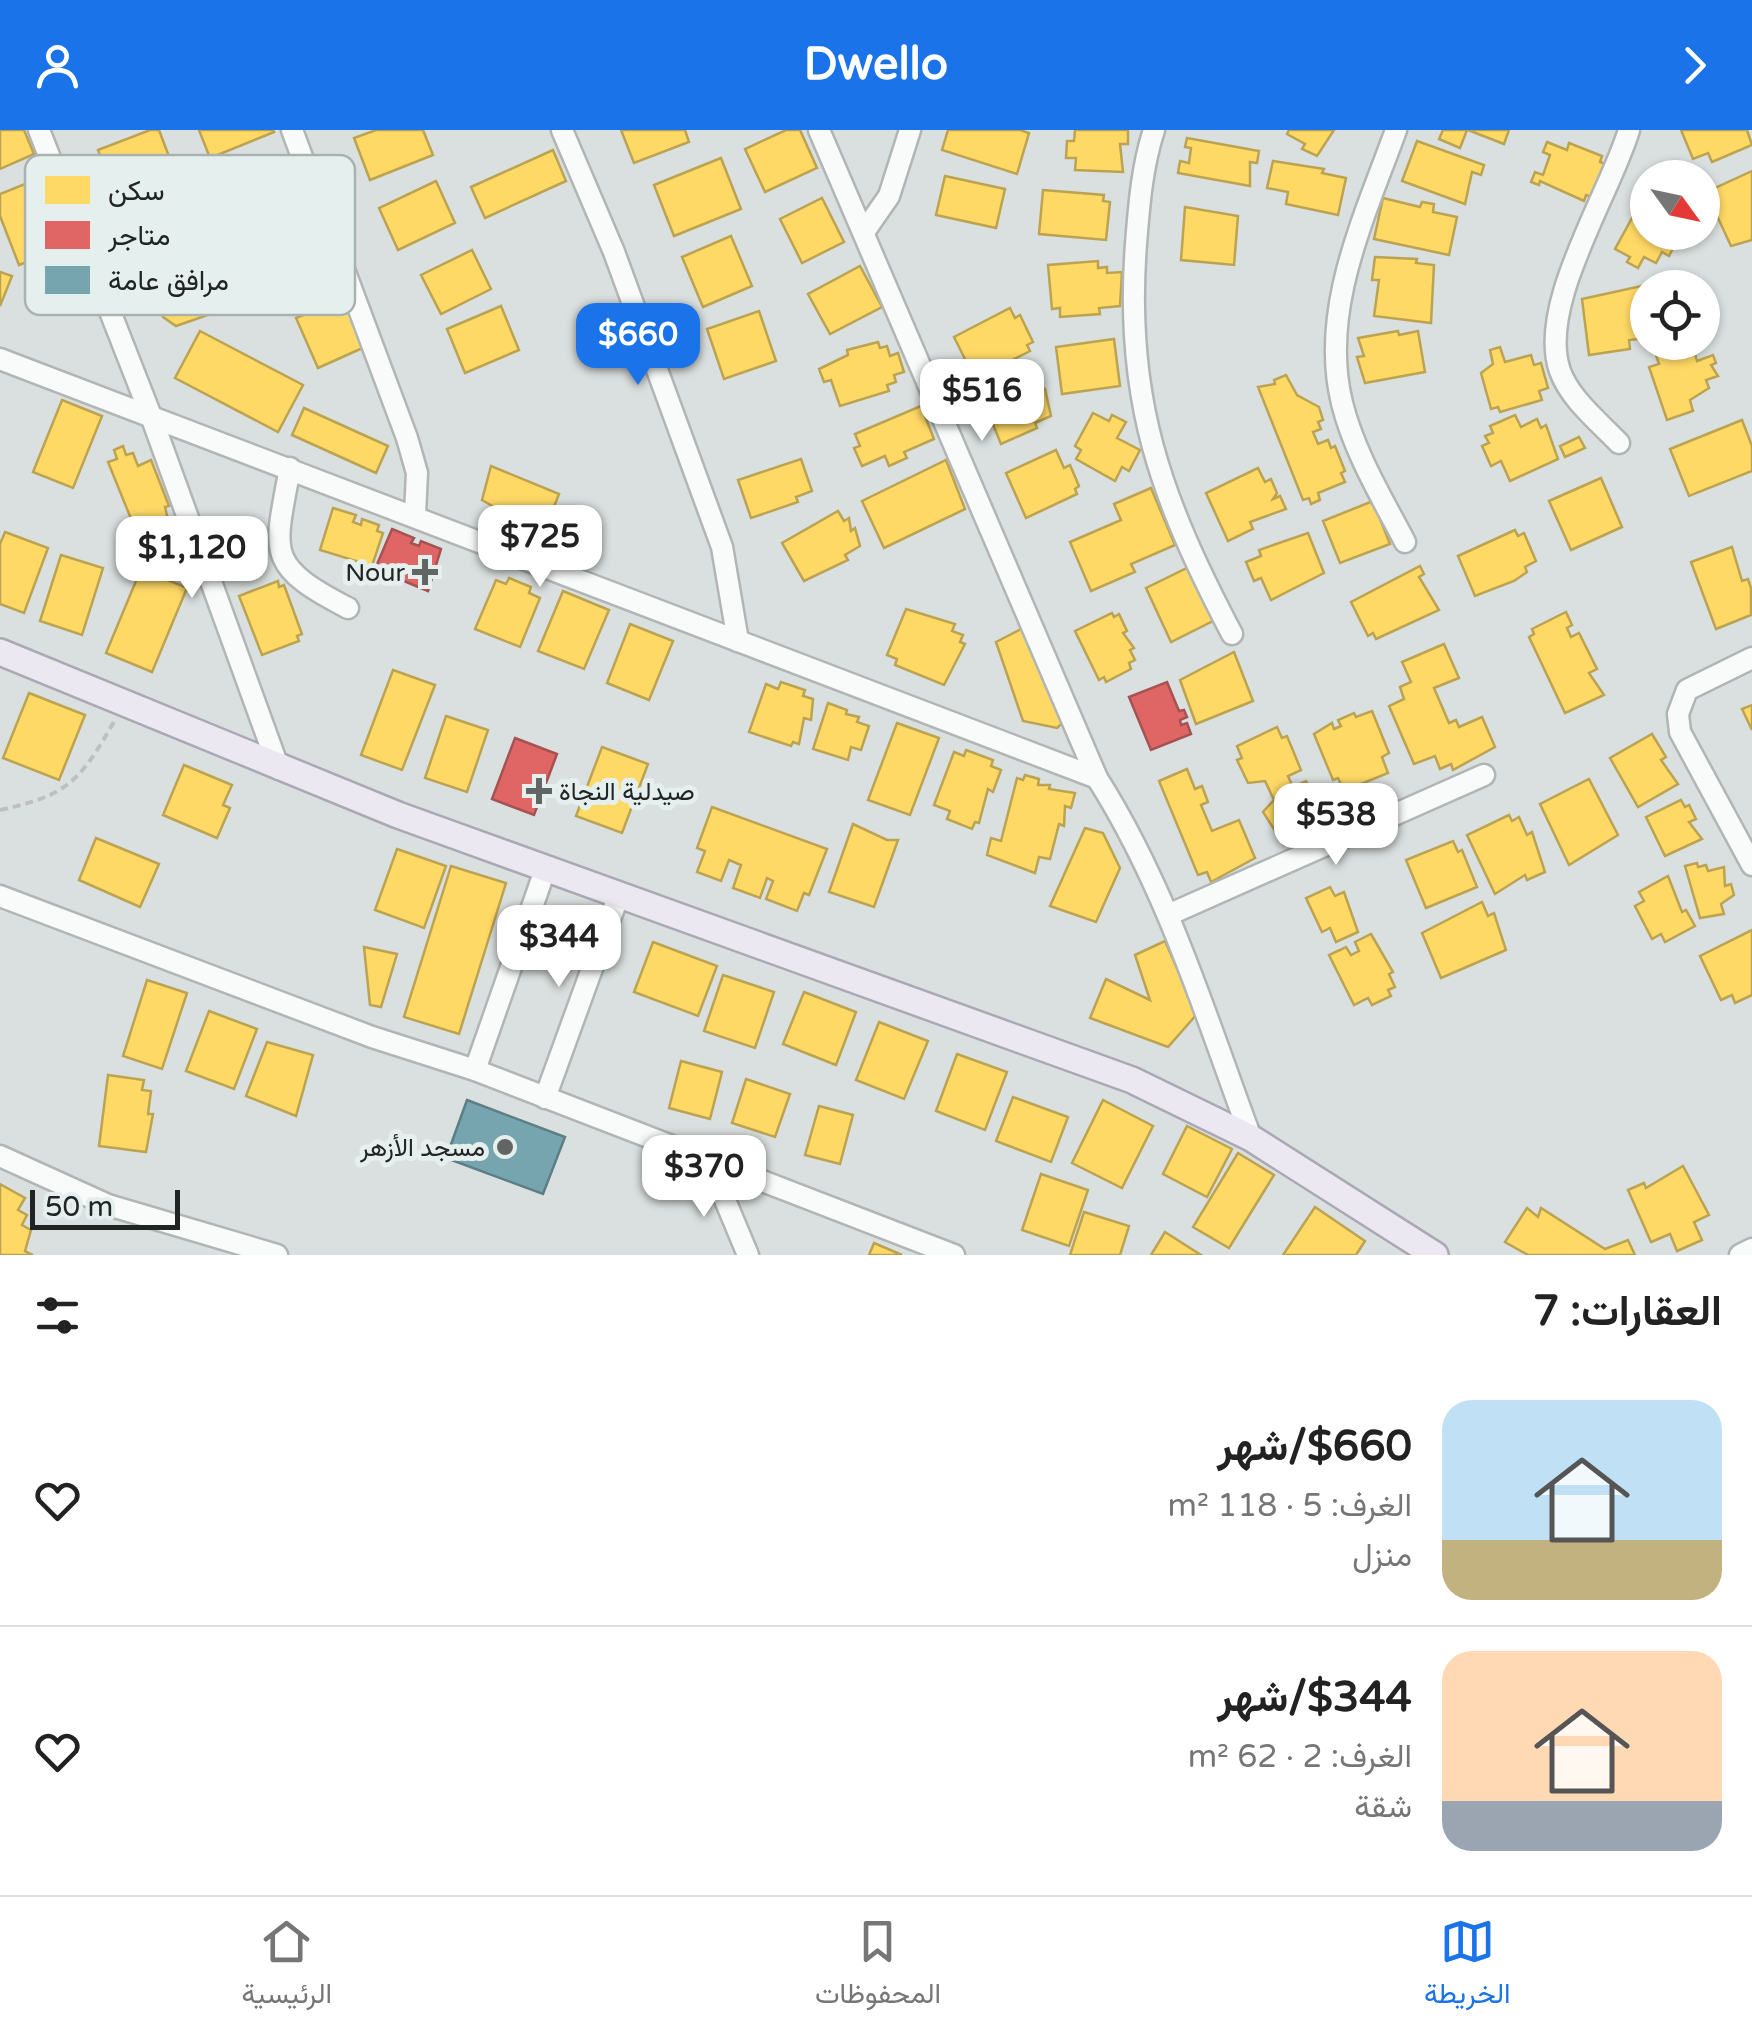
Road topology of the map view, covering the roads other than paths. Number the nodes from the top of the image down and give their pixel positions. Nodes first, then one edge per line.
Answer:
1 (39, 130) edge
2 (292, 130) edge
3 (562, 130) edge
4 (819, 130) edge
5 (910, 130) edge
6 (1154, 130) edge
7 (1396, 130) edge
8 (1629, 130) edge
9 (49, 155) edge
10 (301, 155) edge
11 (864, 232) junction
12 (355, 299) edge
13 (111, 315) edge
14 (0, 359) edge
15 (151, 416) junction
16 (1619, 443) dead end
17 (290, 468) junction
18 (415, 514) junction
19 (1406, 542) dead end
20 (348, 608) dead end
21 (1232, 634) dead end
22 (738, 641) junction
23 (0, 652) edge
24 (1752, 658) edge
25 (279, 769) junction
26 (1484, 775) dead end
27 (1097, 778) junction
28 (1752, 864) edge
29 (545, 870) junction
30 (0, 896) edge
31 (618, 897) junction
32 (1168, 915) junction
33 (475, 1070) junction
34 (544, 1098) junction
35 (1252, 1138) junction
36 (0, 1156) edge
37 (710, 1164) junction
38 (1752, 1250) edge
39 (277, 1255) edge
40 (748, 1255) edge
41 (954, 1255) edge
42 (1435, 1255) edge
43 (1740, 1255) edge

1 - 9 street
2 - 10 street
3 - 22 street
4 - 11 street
5 - 11 street
6 - 21 street
7 - 19 street
8 - 16 street
11 - 27 street
12 - 18 street
13 - 15 street
14 - 15 street
15 - 17 street
15 - 25 street
17 - 18 street
17 - 20 street
18 - 22 street
22 - 27 street
23 - 25 main road
24 - 28 street
25 - 29 main road
26 - 32 street
27 - 32 street
29 - 31 main road
29 - 33 street
30 - 33 street
31 - 34 street
31 - 35 main road
32 - 35 street
33 - 34 street
34 - 37 street
35 - 42 main road
36 - 39 street
37 - 40 street
37 - 41 street
38 - 43 street

